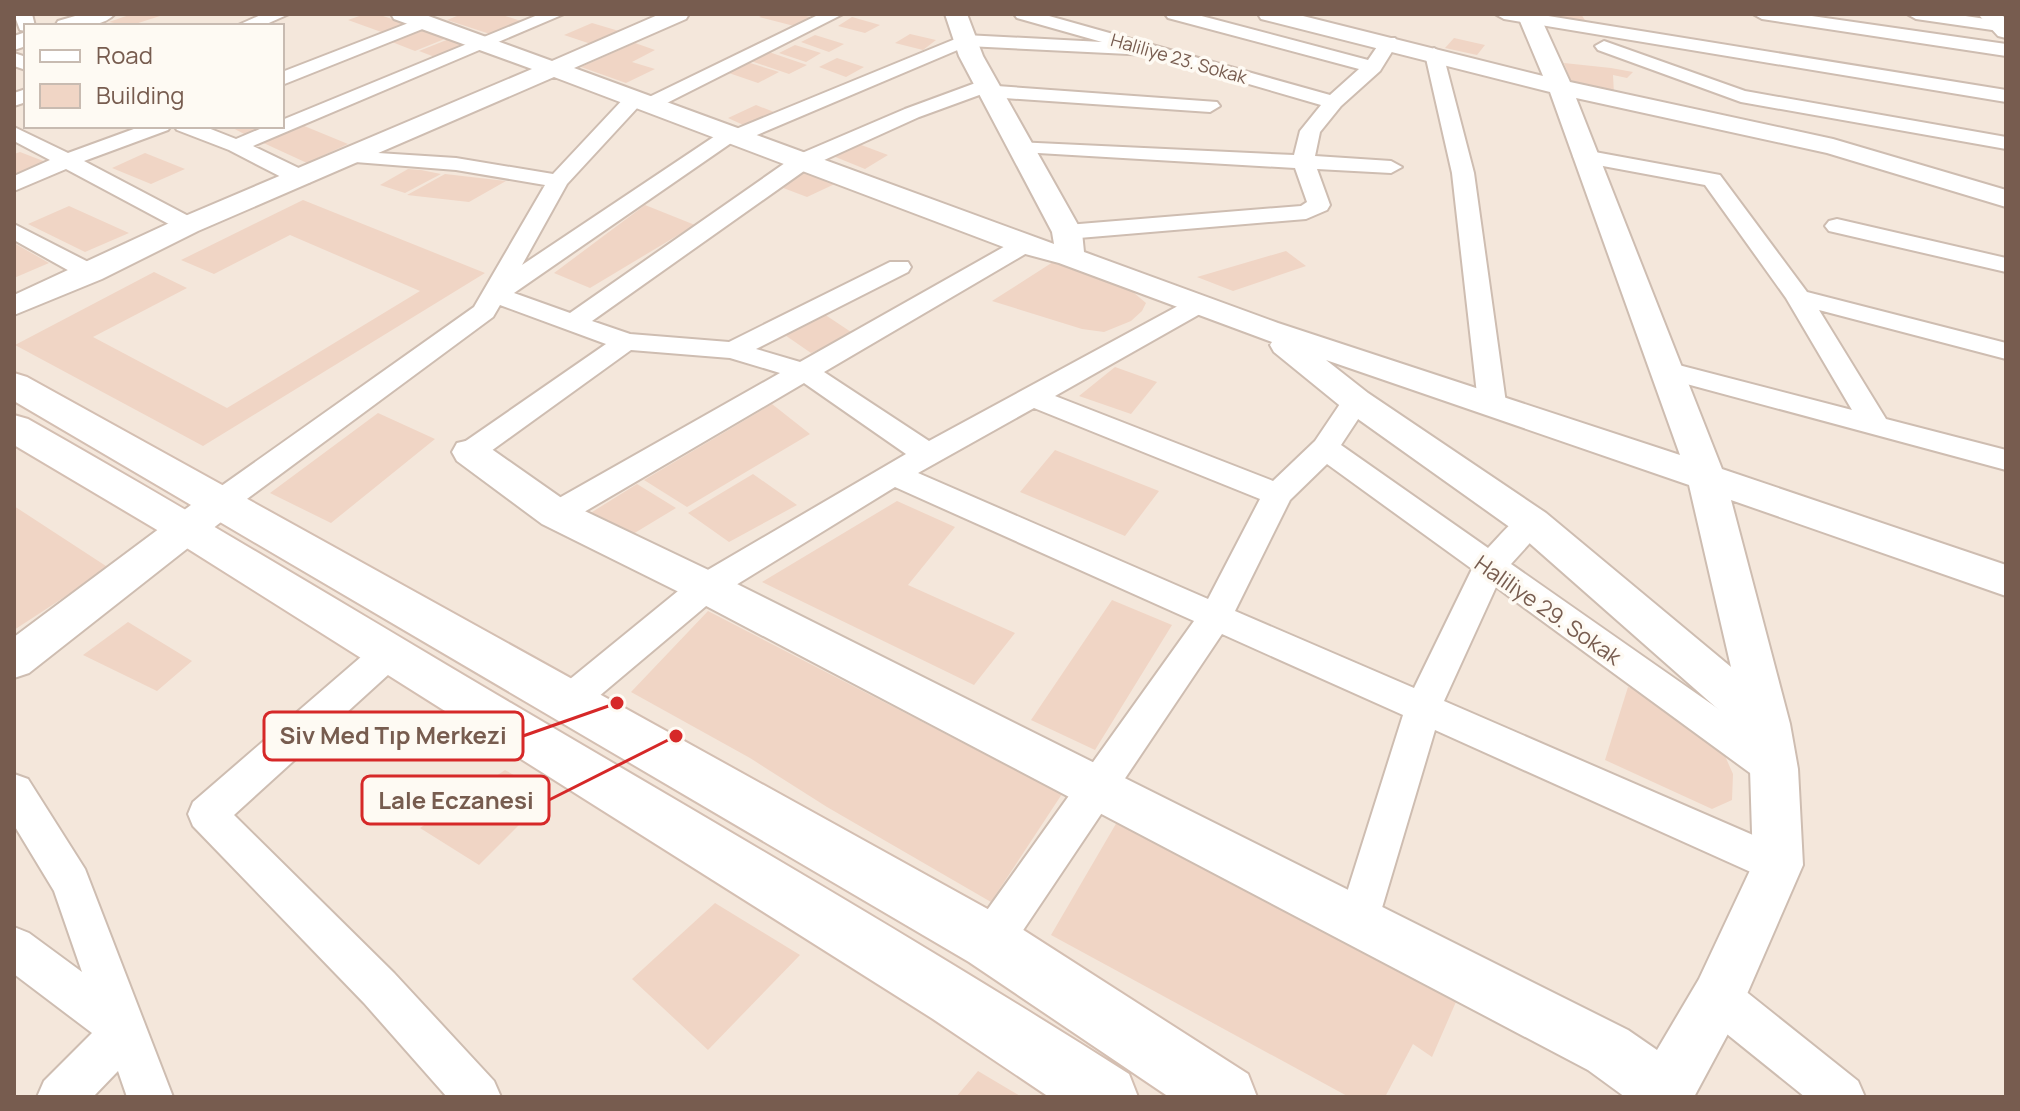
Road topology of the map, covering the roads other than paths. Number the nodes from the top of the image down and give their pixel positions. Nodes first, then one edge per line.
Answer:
1 (104, 14) edge
2 (280, 14) edge
3 (555, 14) edge
4 (678, 14) edge
5 (834, 14) edge
6 (956, 14) edge
7 (1023, 14) edge
8 (1174, 14) edge
9 (1269, 14) edge
10 (1588, 14) edge
11 (1762, 14) edge
12 (1916, 14) edge
13 (1521, 16) edge
14 (413, 18) edge
15 (72, 24) edge
16 (251, 24) edge
17 (2000, 24) edge
18 (1600, 31) junction
19 (965, 40) junction
20 (1389, 42) junction
21 (487, 44) junction
22 (1151, 50) junction
23 (2006, 50) edge
24 (1434, 54) junction
25 (1373, 67) junction
26 (553, 70) junction
27 (284, 78) edge
28 (1560, 87) junction
29 (989, 88) junction
30 (2006, 96) edge
31 (641, 102) junction
32 (1334, 102) junction
33 (1210, 106) dead end
34 (284, 126) edge
35 (156, 128) edge
36 (189, 128) edge
37 (280, 128) edge
38 (14, 133) edge
39 (735, 135) junction
40 (2006, 143) edge
41 (236, 146) junction
42 (1021, 146) junction
43 (355, 156) junction
44 (1584, 156) junction
45 (68, 160) junction
46 (1303, 160) junction
47 (803, 161) junction
48 (1391, 167) dead end
49 (301, 178) junction
50 (558, 181) junction
51 (14, 184) edge
52 (2006, 199) edge
53 (188, 225) junction
54 (1837, 226) dead end
55 (14, 231) edge
56 (1024, 245) junction
57 (1069, 245) junction
58 (2006, 265) edge
59 (899, 267) dead end
60 (91, 273) junction
61 (495, 295) junction
62 (1798, 297) junction
63 (1198, 305) junction
64 (14, 306) edge
65 (573, 323) junction
66 (1267, 330) junction
67 (626, 342) junction
68 (733, 350) junction
69 (2006, 351) edge
70 (1667, 370) junction
71 (807, 373) junction
72 (14, 385) edge
73 (1033, 397) junction
74 (1356, 401) junction
75 (1492, 403) junction
76 (1876, 426) junction
77 (14, 428) edge
78 (1325, 448) junction
79 (470, 452) joint
80 (927, 454) junction
81 (2006, 460) edge
82 (893, 474) junction
83 (1706, 476) junction
84 (1278, 494) junction
85 (556, 514) junction
86 (205, 515) junction
87 (1532, 523) junction
88 (1489, 567) junction
89 (2006, 581) edge
90 (706, 587) junction
91 (1216, 616) junction
92 (388, 654) junction
93 (14, 661) edge
94 (566, 703) junction
95 (1423, 708) junction
96 (1767, 724) junction
97 (1774, 769) junction
98 (1095, 790) junction
99 (14, 791) edge
100 (1778, 865) junction
101 (1358, 924) junction
102 (990, 942) junction
103 (14, 948) edge
104 (1718, 998) junction
105 (126, 1031) junction
106 (1664, 1094) edge
107 (60, 1097) edge
108 (150, 1097) edge
109 (478, 1097) edge
110 (1106, 1097) edge
111 (1225, 1097) edge
112 (1842, 1097) edge

1 - 15 street
2 - 16 street
3 - 21 street
4 - 26 street
5 - 31 street
6 - 19 street
7 - 22 street, Haliliye 23. Sokak
8 - 25 street
9 - 20 street
10 - 18 street
11 - 23 street
12 - 17 street
13 - 18 street
13 - 28 street
13 - 40 street
14 - 21 street
14 - 27 street
18 - 30 street
19 - 22 street
19 - 29 street
19 - 39 street
20 - 24 street
20 - 25 street
21 - 26 street
21 - 34 street
22 - 32 street, Haliliye 23. Sokak
24 - 28 street
24 - 75 street
25 - 32 street
26 - 31 street
26 - 43 street
28 - 44 street
28 - 52 street
29 - 33 street
29 - 42 street
29 - 47 street
31 - 39 street
31 - 50 street
32 - 46 street
35 - 45 street
36 - 41 street
37 - 41 street
38 - 45 street
39 - 47 street
39 - 61 street
41 - 49 street
42 - 46 street
42 - 57 street
43 - 49 street
43 - 50 street
44 - 62 street
44 - 70 street
45 - 51 street
45 - 53 street
46 - 48 street
46 - 57 street
47 - 56 street
47 - 65 street
49 - 53 street
50 - 61 street
53 - 60 street
54 - 58 street
55 - 60 street
56 - 57 street
56 - 71 street
57 - 63 street
59 - 68 street
60 - 64 street
61 - 65 street
61 - 86 street
62 - 69 street
62 - 76 street
63 - 66 street
63 - 73 street
65 - 67 street
66 - 74 street
66 - 75 street
67 - 68 street
67 - 79 street
68 - 71 street
70 - 76 street
70 - 83 street
71 - 80 street
71 - 85 street
72 - 86 main road
73 - 80 street
73 - 84 street
74 - 78 street
74 - 87 street
75 - 83 street
76 - 81 street
77 - 86 main road
78 - 84 street
78 - 88 street, Haliliye 29. Sokak
79 - 85 street
80 - 82 street
82 - 90 street
82 - 91 street
83 - 89 street
83 - 96 street
84 - 91 street
85 - 90 street
86 - 92 main road
86 - 93 street
86 - 94 main road
87 - 88 street
87 - 96 street
88 - 95 street
88 - 97 street, Haliliye 29. Sokak
90 - 94 street
90 - 98 street
91 - 95 street
91 - 98 street
92 - 109 street
92 - 110 main road
94 - 102 main road
95 - 100 street
95 - 101 street
96 - 97 street
97 - 100 street
98 - 101 street
98 - 102 street
99 - 105 street
100 - 104 street
101 - 106 street
102 - 111 main road
103 - 105 street
104 - 106 street
104 - 112 street
105 - 107 street
105 - 108 street

